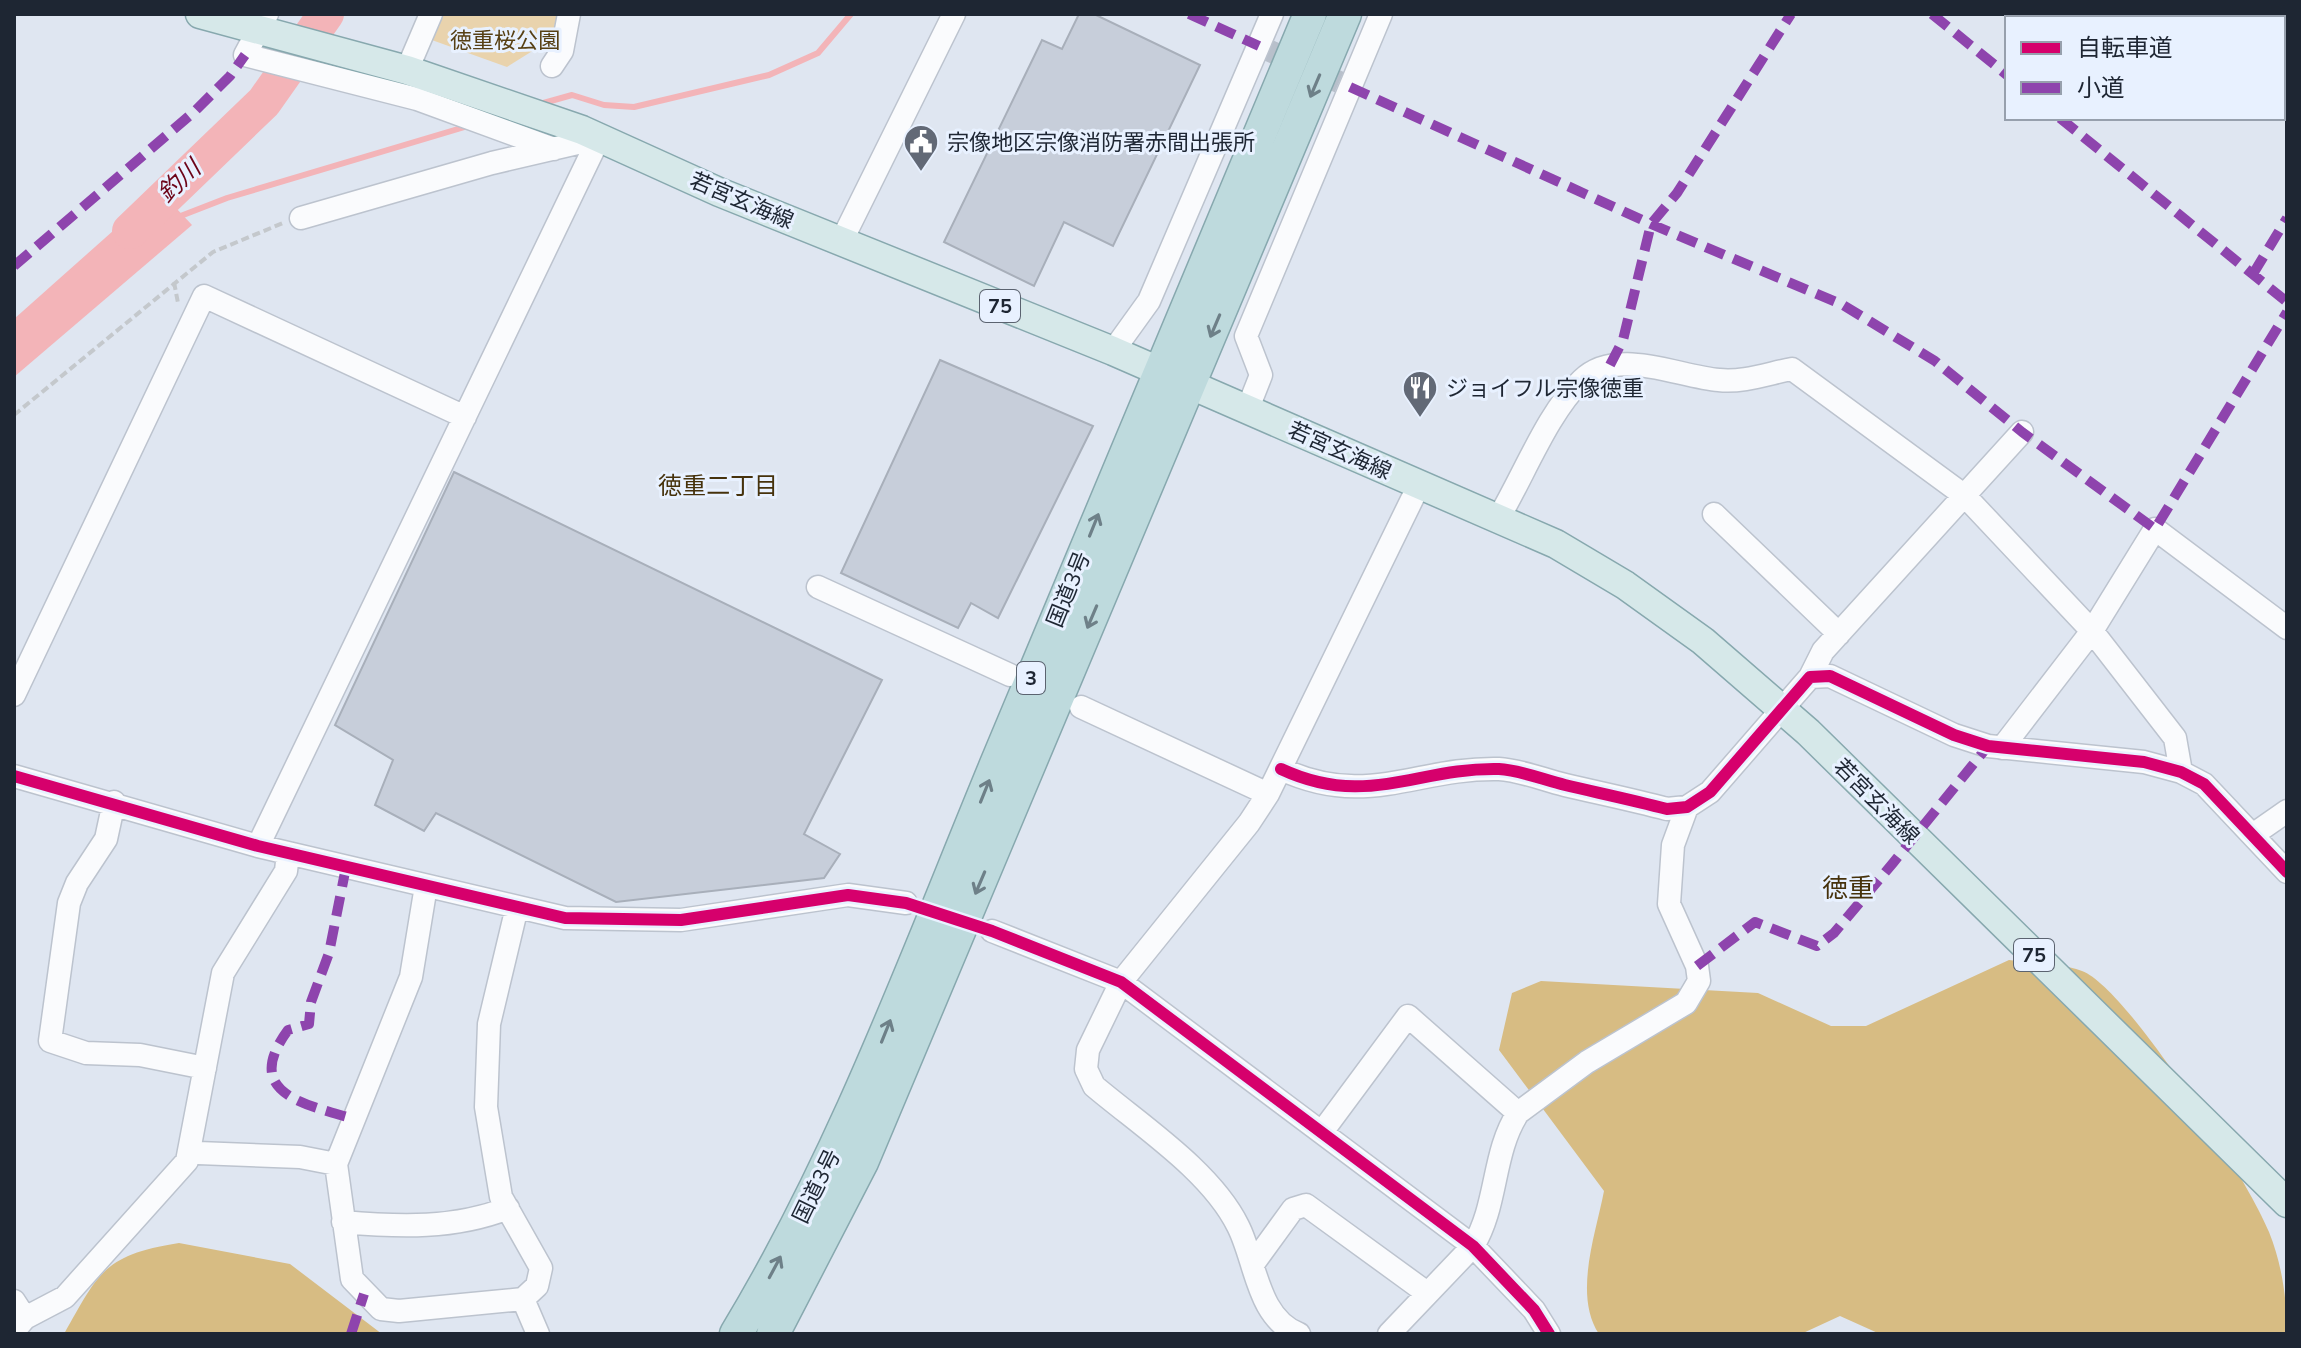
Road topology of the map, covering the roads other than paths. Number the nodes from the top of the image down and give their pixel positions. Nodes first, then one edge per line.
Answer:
1 (200, 14) edge
2 (431, 14) edge
3 (569, 14) edge
4 (954, 14) edge
5 (1272, 14) edge
6 (1310, 14) edge
7 (1345, 14) edge
8 (1381, 14) edge
9 (266, 26) edge
10 (552, 66) dead end
11 (356, 69) junction
12 (407, 70) junction
13 (590, 134) junction
14 (554, 149) junction
15 (301, 218) road end
16 (841, 242) junction
17 (1113, 351) junction
18 (1158, 370) junction
19 (1190, 384) junction
20 (1248, 408) junction
21 (465, 417) junction
22 (2022, 432) dead end
23 (1419, 485) junction
24 (1965, 496) junction
25 (1714, 514) dead end
26 (1499, 517) junction
27 (818, 587) dead end
28 (2287, 628) edge
29 (2092, 631) junction
30 (1839, 634) junction
31 (1010, 675) dead end
32 (1810, 677) junction
33 (14, 695) edge
34 (1081, 707) dead end
35 (1780, 708) junction
36 (2002, 748) junction
37 (1281, 769) junction
38 (2181, 772) junction
39 (14, 776) edge
40 (1268, 794) junction
41 (114, 802) junction
42 (1687, 807) junction
43 (2287, 811) edge
44 (2254, 834) junction
45 (258, 846) junction
46 (288, 853) junction
47 (2287, 872) edge
48 (426, 886) junction
49 (906, 903) dead end
50 (517, 907) junction
51 (992, 931) dead end
52 (1121, 982) junction
53 (205, 1068) junction
54 (1518, 1113) junction
55 (1322, 1132) junction
56 (198, 1153) dead end
57 (336, 1164) junction
58 (2287, 1203) edge
59 (508, 1208) junction
60 (343, 1222) junction
61 (1473, 1246) junction
62 (1253, 1264) junction
63 (1427, 1293) junction
64 (523, 1299) junction
65 (18, 1316) edge
66 (1283, 1330) edge
67 (538, 1334) edge
68 (736, 1334) edge
69 (773, 1334) edge
70 (1389, 1334) edge
71 (1549, 1334) edge

1 - 9 main road, 若宮玄海線 / 75
2 - 12 street
3 - 10 street
4 - 16 street
5 - 17 street
6 - 18 highway, 国道3号 / 3
7 -> 19 highway, 国道3号 / 3
8 - 20 street
9 - 11 main road, 若宮玄海線 / 75
9 - 11 street
11 - 12 main road, 若宮玄海線 / 75
11 - 14 street
12 - 13 main road, 若宮玄海線 / 75
13 - 14 street
13 - 16 main road, 若宮玄海線 / 75
13 - 21 street
14 - 15 street
16 - 17 main road, 若宮玄海線 / 75
17 - 18 main road, 若宮玄海線 / 75
18 - 19 main road, 若宮玄海線 / 75
68 -> 18 highway, 国道3号 / 3
19 - 20 main road, 若宮玄海線 / 75
19 -> 69 highway, 国道3号 / 3
20 - 23 main road, 若宮玄海線 / 75
21 - 33 street
21 - 45 street
22 - 24 street
23 - 26 main road, 若宮玄海線 / 75
23 - 37 street
24 - 26 street
24 - 29 street
24 - 30 street
25 - 30 street
26 - 35 main road, 若宮玄海線 / 75
27 - 31 street
28 - 29 street
29 - 36 street
29 - 38 street
30 - 32 street
32 - 35 street
32 - 36 street
34 - 40 street
35 - 42 street
35 - 58 main road, 若宮玄海線 / 75
36 - 38 street
37 - 40 street
37 - 42 street
38 - 44 street
39 - 41 street
40 - 52 street
41 - 45 street
41 - 53 street
42 - 54 street
43 - 44 street
44 - 47 street
45 - 46 street
46 - 48 street
46 - 53 street
48 - 50 street
48 - 57 street
49 - 50 street
50 - 59 street
51 - 52 street
52 - 55 street
52 - 62 street
53 - 65 street
54 - 55 street
54 - 61 street
55 - 61 street
56 - 57 street
57 - 60 street
59 - 60 street
59 - 64 street
60 - 64 street
61 - 63 street
61 - 71 street
62 - 63 street
62 - 66 street
63 - 70 street
64 - 67 street

